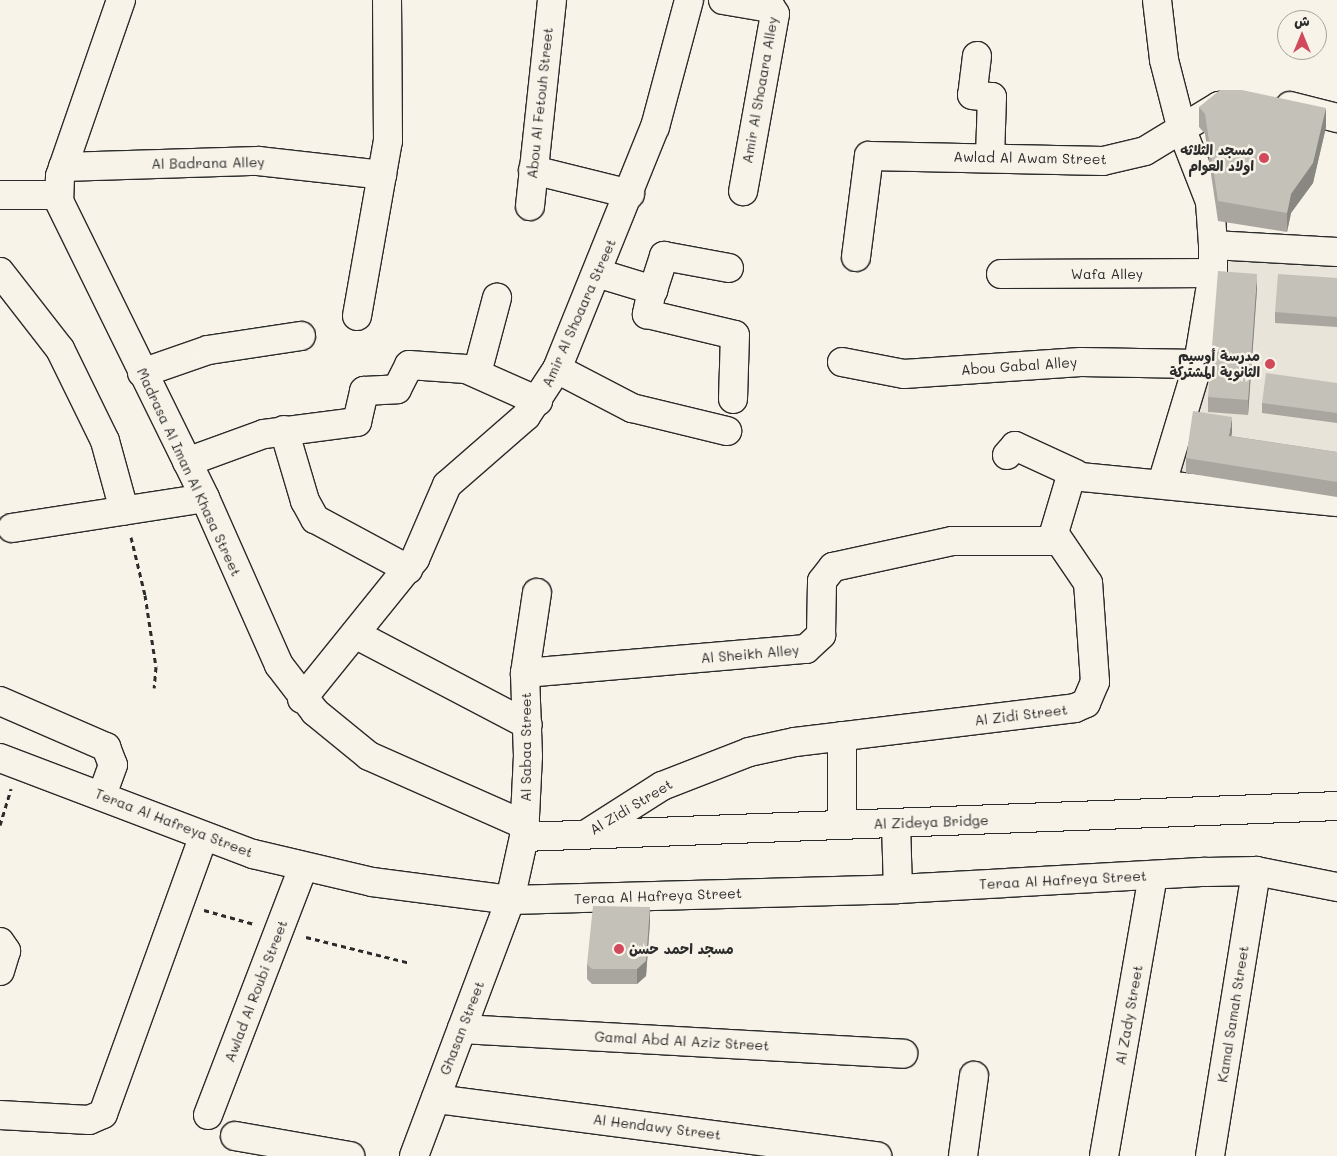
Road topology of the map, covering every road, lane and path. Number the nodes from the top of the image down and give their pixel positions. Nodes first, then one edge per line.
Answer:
1 (121, 0) edge
2 (387, 0) edge
3 (552, 0) edge
4 (689, 0) edge
5 (723, 0) edge
6 (1157, 0) edge
7 (976, 56) dead end
8 (1337, 118) edge
9 (1182, 130) junction
10 (990, 157) junction
11 (63, 166) junction
12 (533, 170) junction
13 (382, 175) junction
14 (742, 192) dead end
15 (630, 194) junction
16 (0, 195) edge
17 (58, 195) junction
18 (530, 206) dead end
19 (1213, 244) junction
20 (1337, 252) edge
21 (856, 257) dead end
22 (729, 268) dead end
23 (0, 272) edge
24 (1213, 273) junction
25 (597, 274) junction
26 (1001, 274) dead end
27 (652, 290) junction
28 (498, 298) dead end
29 (357, 316) dead end
30 (301, 336) dead end
31 (842, 362) dead end
32 (1198, 364) junction
33 (557, 369) junction
34 (142, 372) junction
35 (477, 373) junction
36 (733, 399) dead end
37 (538, 402) junction
38 (284, 430) junction
39 (726, 431) dead end
40 (1007, 455) dead end
41 (187, 462) junction
42 (1076, 474) junction
43 (1162, 484) junction
44 (205, 498) junction
45 (1337, 502) edge
46 (124, 510) junction
47 (12, 528) dead end
48 (1056, 541) junction
49 (408, 569) junction
50 (537, 594) dead end
51 (355, 634) junction
52 (525, 673) junction
53 (154, 688) dead end
54 (302, 699) junction
55 (0, 701) edge
56 (528, 725) junction
57 (842, 736) junction
58 (9, 761) edge
59 (102, 796) junction
60 (1337, 806) edge
61 (896, 823) junction
62 (0, 825) edge
63 (842, 825) junction
64 (524, 831) junction
65 (585, 835) junction
66 (203, 838) junction
67 (304, 868) junction
68 (1256, 871) junction
69 (1153, 875) junction
70 (1337, 887) edge
71 (898, 889) junction
72 (510, 900) junction
73 (0, 942) edge
74 (0, 971) edge
75 (462, 1029) junction
76 (903, 1054) dead end
77 (974, 1076) dead end
78 (436, 1099) junction
79 (0, 1115) edge
80 (208, 1115) dead end
81 (235, 1136) dead end
82 (350, 1156) edge
83 (414, 1156) edge
84 (877, 1156) edge
85 (963, 1156) edge
86 (1104, 1156) edge
87 (1210, 1156) edge

1 - 11 street
2 - 13 street
3 - 12 street, Abou Al Fetouh Street
4 - 15 street, Amir Al Shoaara Street
5 - 14 street, Amir Al Shoaara Alley
6 - 9 street
7 - 10 street
8 - 9 street, Awlad Al Awam Street
9 - 10 street, Awlad Al Awam Street
9 - 19 street
10 - 21 street, Awlad Al Awam Street
11 - 13 street, Al Badrana Alley
11 - 17 street
12 - 15 street
12 - 18 street, Abou Al Fetouh Street
13 - 29 street
15 - 25 street, Amir Al Shoaara Street
16 - 17 street
17 - 34 street, Madrasa Al Iman Al Khasa Street
19 - 20 street
19 - 24 street
22 - 27 street
23 - 46 street
24 - 26 street, Wafa Alley
24 - 32 street
25 - 27 street
25 - 33 street, Amir Al Shoaara Street
27 - 36 street
28 - 35 street
30 - 34 street
31 - 32 street, Abou Gabal Alley
32 - 43 street
33 - 37 street, Amir Al Shoaara Street
33 - 39 street
34 - 41 street, Madrasa Al Iman Al Khasa Street
35 - 37 street
35 - 38 street
37 - 49 street, Amir Al Shoaara Street
38 - 41 street
38 - 49 street
40 - 42 street
41 - 44 street, Madrasa Al Iman Al Khasa Street
42 - 43 street
42 - 48 street
43 - 45 street
44 - 46 street
44 - 54 street, Madrasa Al Iman Al Khasa Street
46 - 47 street
46 - 53 path
48 - 52 street, Al Sheikh Alley
48 - 57 street, Al Zidi Street
49 - 51 street, Amir Al Shoaara Street
50 - 52 street, Al Sabaa Street
51 - 54 street, Amir Al Shoaara Street
51 - 56 street
52 - 56 street, Al Sabaa Street
54 - 64 street, Madrasa Al Iman Al Khasa Street
55 - 59 street
56 - 64 street, Al Sabaa Street
57 - 63 street
57 - 65 street, Al Zidi Street
58 - 59 street, Teraa Al Hafreya Street
58 - 62 path
59 - 66 street, Teraa Al Hafreya Street
60 - 61 street, Al Zideya Bridge
61 - 63 street, Al Zideya Bridge
61 - 71 street
63 - 65 street, Al Zideya Bridge
64 - 65 street, Al Zideya Bridge
64 - 72 street, Al Sabaa Street
66 - 67 street, Teraa Al Hafreya Street
66 - 79 street
67 - 72 street, Teraa Al Hafreya Street
67 - 80 street, Awlad Al Roubi Street
68 - 69 street, Teraa Al Hafreya Street
68 - 70 street, Teraa Al Hafreya Street
68 - 87 street, Kamal Samah Street
69 - 71 street, Teraa Al Hafreya Street
69 - 86 street, Al Zady Street
71 - 72 street, Teraa Al Hafreya Street
72 - 75 street, Ghasan Street
73 - 74 street
75 - 76 street, Gamal Abd Al Aziz Street
75 - 78 street, Ghasan Street
77 - 85 street
78 - 83 street, Ghasan Street
78 - 84 street, Al Hendawy Street
81 - 82 street

